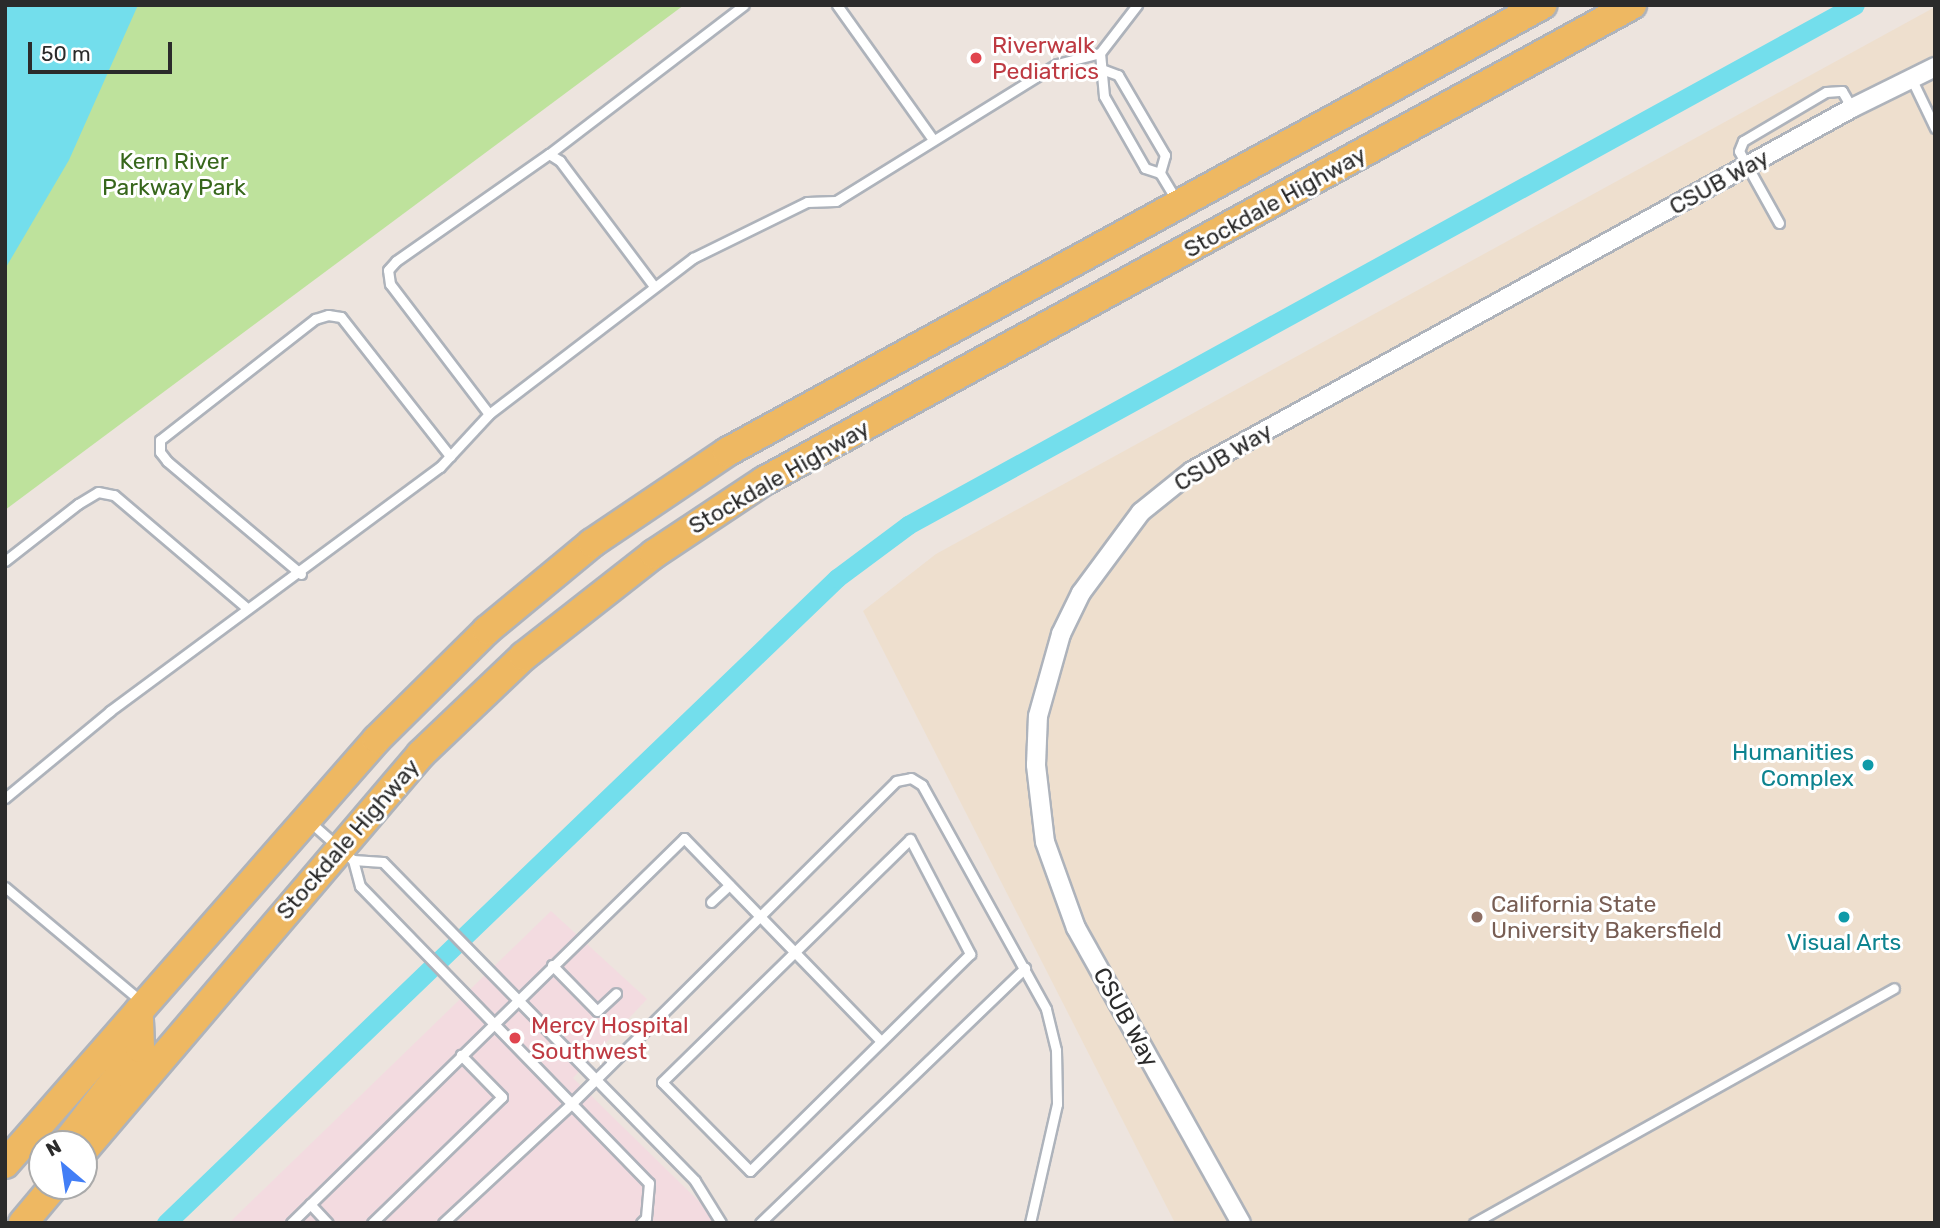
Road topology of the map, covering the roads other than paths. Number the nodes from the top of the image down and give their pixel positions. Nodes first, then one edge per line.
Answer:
1 (744, 5) edge
2 (837, 5) edge
3 (1137, 5) edge
4 (1542, 5) edge
5 (1632, 5) edge
6 (1100, 53) junction
7 (1104, 70) junction
8 (1928, 75) edge
9 (1852, 108) junction
10 (1935, 128) edge
11 (932, 138) junction
12 (549, 154) junction
13 (1747, 167) junction
14 (1160, 173) junction
15 (1179, 204) junction
16 (1779, 223) dead end
17 (654, 286) junction
18 (489, 414) junction
19 (450, 456) junction
20 (5, 561) edge
21 (301, 574) junction
22 (247, 608) junction
23 (5, 797) edge
24 (307, 820) junction
25 (346, 853) junction
26 (729, 885) junction
27 (5, 887) edge
28 (710, 902) dead end
29 (761, 917) junction
30 (794, 951) junction
31 (552, 965) junction
32 (1024, 968) junction
33 (1894, 988) dead end
34 (616, 993) dead end
35 (518, 1000) junction
36 (142, 1007) junction
37 (495, 1022) junction
38 (881, 1041) junction
39 (461, 1055) junction
40 (596, 1080) junction
41 (573, 1102) junction
42 (76, 1130) edge
43 (98, 1134) edge
44 (5, 1164) edge
45 (310, 1204) junction
46 (291, 1223) edge
47 (328, 1223) edge
48 (372, 1223) edge
49 (443, 1223) edge
50 (641, 1223) edge
51 (721, 1223) edge
52 (760, 1223) edge
53 (1030, 1223) edge
54 (1241, 1223) edge
55 (1474, 1223) edge

1 - 12 lane
2 - 11 lane
3 - 6 lane
4 - 15 main road, Stockdale Highway
5 - 25 main road, Stockdale Highway
6 - 7 lane
6 - 11 lane
7 - 14 lane
7 - 14 lane
8 - 9 street, CSUB Way
8 - 10 lane
9 - 13 street, CSUB Way
9 - 13 lane
11 - 17 lane
12 - 17 lane
12 - 18 lane
13 - 16 lane
13 - 54 street, CSUB Way
14 - 15 lane
15 - 24 main road, Stockdale Highway
17 - 18 lane
18 - 19 lane
19 - 21 lane
19 - 21 lane
20 - 22 lane
21 - 22 lane
22 - 23 lane
24 - 25 lane
24 - 36 main road, Stockdale Highway
25 - 35 lane
25 - 37 lane
25 - 43 main road, Stockdale Highway
26 - 28 lane
26 - 29 lane
26 - 31 lane
27 - 36 lane
29 - 30 lane
29 - 32 lane
29 - 40 lane
30 - 38 lane
30 - 38 lane
30 - 38 lane
31 - 34 lane
31 - 35 lane
32 - 52 lane
32 - 53 lane
33 - 55 lane
35 - 37 lane
35 - 40 lane
36 - 42 main road
36 - 44 main road, Stockdale Highway
37 - 39 lane
37 - 41 lane
39 - 45 lane
39 - 48 lane
40 - 41 lane
40 - 51 lane
41 - 49 lane
41 - 50 lane
45 - 46 lane
45 - 47 lane

